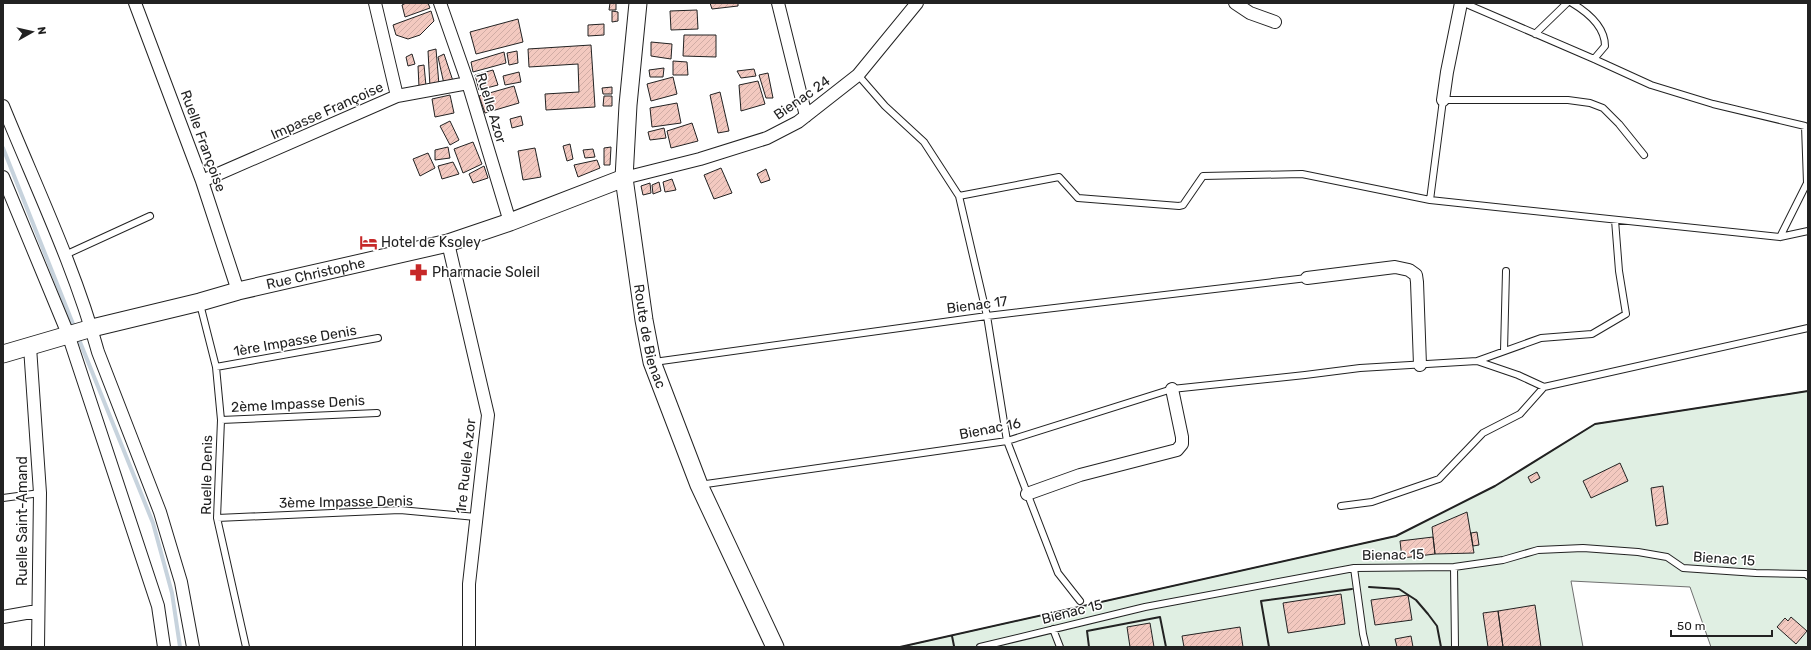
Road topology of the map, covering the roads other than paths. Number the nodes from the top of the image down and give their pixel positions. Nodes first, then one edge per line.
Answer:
1 (135, 3) edge
2 (375, 3) edge
3 (440, 3) edge
4 (638, 3) edge
5 (778, 3) edge
6 (917, 3) edge
7 (1235, 3) edge
8 (1461, 3) edge
9 (1464, 3) edge
10 (1567, 3) edge
11 (1572, 3) edge
12 (1274, 22) dead end
13 (1535, 34) junction
14 (1594, 59) junction
15 (858, 75) junction
16 (468, 83) junction
17 (397, 96) junction
18 (1444, 100) junction
19 (3, 106) edge
20 (806, 116) junction
21 (1644, 155) dead end
22 (3, 177) edge
23 (624, 178) junction
24 (202, 181) junction
25 (959, 196) junction
26 (1430, 200) junction
27 (150, 216) dead end
28 (1615, 220) junction
29 (510, 222) junction
30 (1808, 230) edge
31 (1780, 237) junction
32 (448, 243) junction
33 (65, 255) junction
34 (1506, 271) dead end
35 (1307, 278) joint
36 (238, 291) junction
37 (200, 302) junction
38 (987, 316) junction
39 (92, 328) junction
40 (1808, 328) edge
41 (68, 334) junction
42 (378, 338) dead end
43 (30, 347) junction
44 (1504, 351) junction
45 (3, 354) edge
46 (1477, 361) junction
47 (652, 362) junction
48 (1420, 365) junction
49 (216, 368) junction
50 (1544, 387) junction
51 (1172, 389) junction
52 (377, 413) dead end
53 (221, 420) junction
54 (1007, 441) junction
55 (699, 485) junction
56 (40, 493) junction
57 (1027, 494) junction
58 (3, 498) edge
59 (1341, 506) dead end
60 (476, 517) junction
61 (217, 518) junction
62 (1454, 567) junction
63 (1354, 568) junction
64 (1807, 574) edge
65 (1080, 602) dead end
66 (37, 612) junction
67 (3, 617) edge
68 (1053, 629) junction
69 (38, 647) edge
70 (164, 647) edge
71 (193, 647) edge
72 (246, 647) edge
73 (469, 647) edge
74 (775, 647) edge
75 (980, 647) edge
76 (1060, 647) edge
77 (1366, 647) edge
78 (1455, 647) edge

1 - 24 street, Ruelle Françoise
2 - 17 street
3 - 16 street, Ruelle Azor
4 - 23 main road, Route de Bienac
5 - 20 street
6 - 15 street, Bienac 24
7 - 12 street
8 - 18 street
9 - 13 lane
10 - 13 lane
11 - 14 lane
13 - 14 lane
14 - 31 lane
15 - 20 street, Bienac 24
15 - 25 lane
16 - 17 street, Impasse Françoise
16 - 29 street, Ruelle Azor
17 - 24 street, Impasse Françoise
18 - 21 lane
18 - 26 lane
19 - 33 street
20 - 23 street, Bienac 24
22 - 41 street
23 - 29 main road, Rue Christophe
23 - 47 main road, Route de Bienac
24 - 36 street, Ruelle Françoise
25 - 26 lane
25 - 38 lane
26 - 28 lane
27 - 33 lane
28 - 31 lane
28 - 44 lane
29 - 32 main road, Rue Christophe
30 - 31 lane
32 - 36 main road, Rue Christophe
32 - 60 street, 1re Ruelle Azor
33 - 39 street
34 - 44 lane
35 - 38 lane, Bienac 17
35 - 48 street
36 - 37 main road, Rue Christophe
37 - 39 main road, Rue Christophe
37 - 49 lane, Ruelle Denis
38 - 47 lane, Bienac 17
38 - 54 lane
39 - 41 main road, Rue Christophe
39 - 71 street
40 - 50 lane
41 - 43 main road, Rue Christophe
41 - 70 street
42 - 49 lane, 1ère Impasse Denis
43 - 45 main road, Rue Christophe
43 - 56 street, Ruelle Saint-Amand
44 - 46 lane
46 - 48 lane, Bienac 16
46 - 50 lane
47 - 55 main road, Route de Bienac
48 - 51 lane, Bienac 16
49 - 53 lane, Ruelle Denis
50 - 59 lane
51 - 54 lane, Bienac 16
51 - 57 street
52 - 53 lane, 2ème Impasse Denis
53 - 61 lane, Ruelle Denis
54 - 55 lane, Bienac 16
54 - 57 lane
55 - 74 main road, Route de Bienac
56 - 58 lane
56 - 66 street, Ruelle Saint-Amand
57 - 65 lane
60 - 61 lane, 3ème Impasse Denis
60 - 73 street, 1re Ruelle Azor
61 - 72 lane, Ruelle Denis
62 - 63 lane, Bienac 15
62 - 64 lane, Bienac 15
62 - 78 lane
63 - 68 lane, Bienac 15
63 - 77 lane
66 - 67 street
66 - 69 street, Ruelle Saint-Amand
68 - 75 lane, Bienac 15
68 - 76 lane

